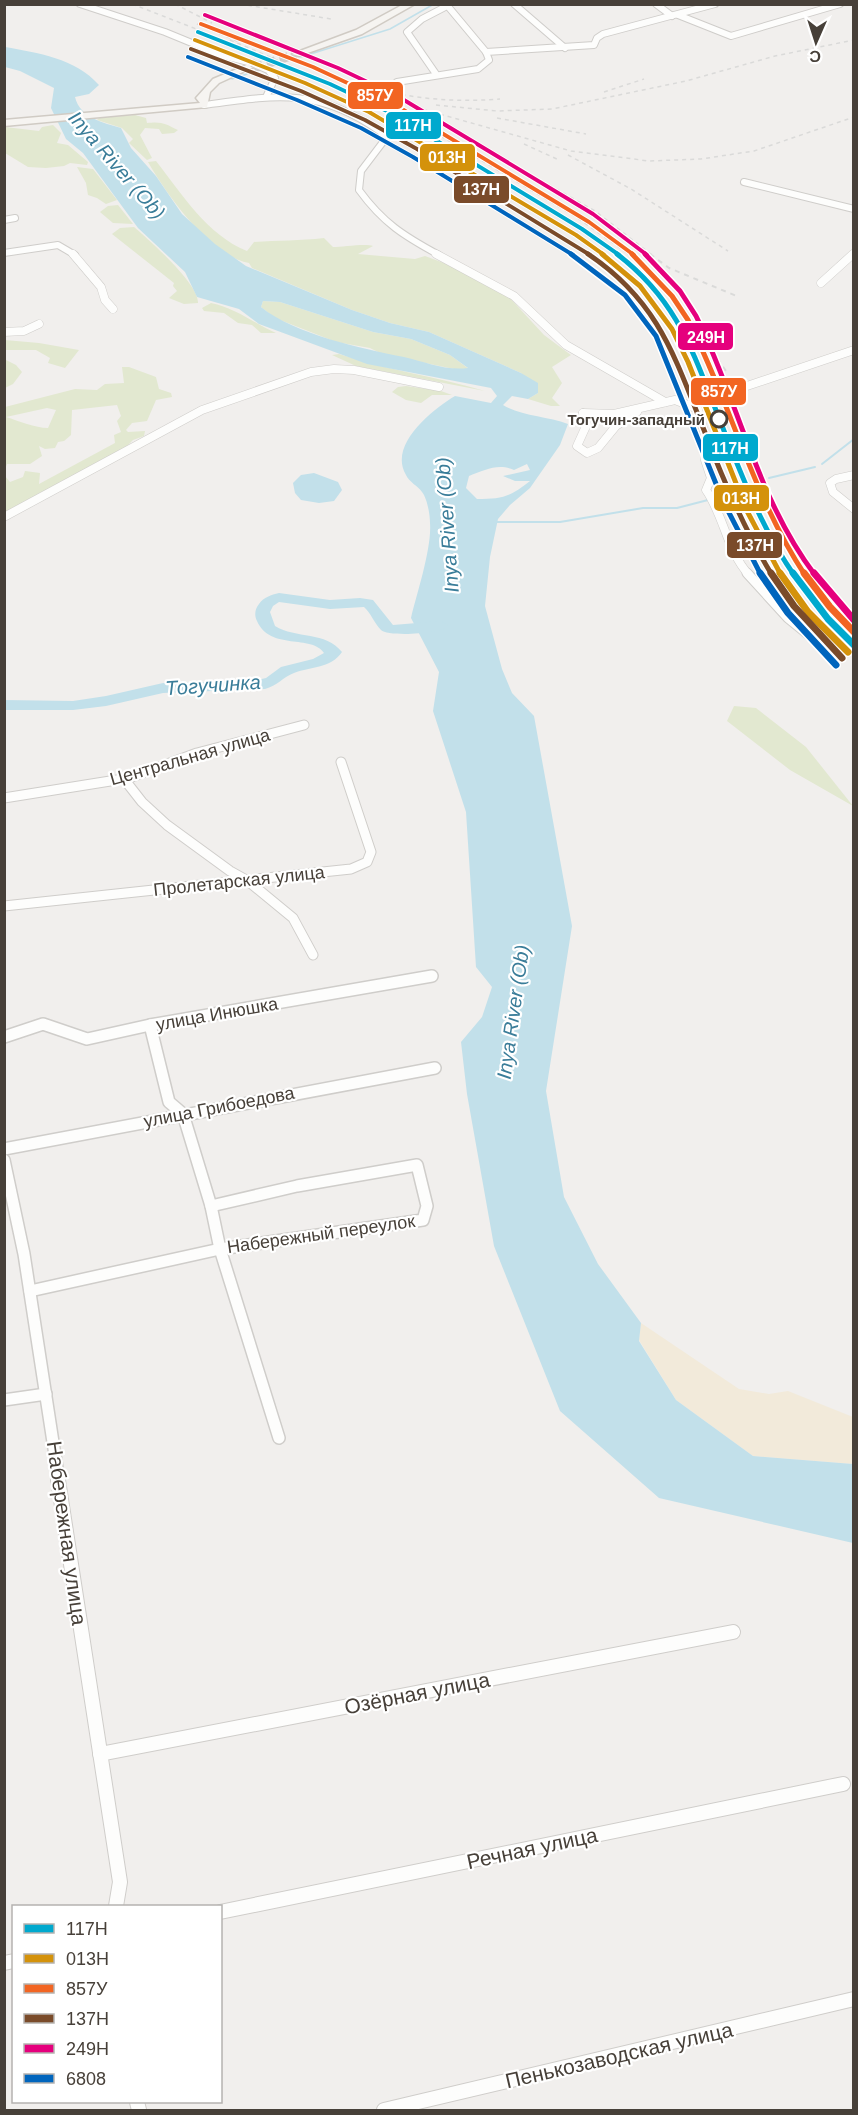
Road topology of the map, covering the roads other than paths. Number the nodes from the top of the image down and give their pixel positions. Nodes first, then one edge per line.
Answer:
1 (80, 4) edge
2 (411, 4) edge
3 (514, 4) edge
4 (656, 4) edge
5 (715, 4) edge
6 (840, 4) edge
7 (446, 5) edge
8 (675, 15) junction
9 (565, 48) junction
10 (486, 52) junction
11 (294, 54) tunnel mouth
12 (253, 66) junction
13 (436, 74) junction
14 (397, 82) dead end
15 (206, 92) junction
16 (267, 95) junction
17 (239, 100) junction
18 (204, 105) junction
19 (170, 108) junction
20 (4, 123) edge
21 (744, 182) dead end
22 (854, 209) edge
23 (15, 219) dead end
24 (4, 220) edge
25 (4, 253) edge
26 (854, 253) edge
27 (821, 283) dead end
28 (113, 309) dead end
29 (39, 324) dead end
30 (4, 332) edge
31 (854, 350) edge
32 (747, 386) dead end
33 (439, 387) dead end
34 (665, 402) junction
35 (654, 405) junction
36 (854, 475) edge
37 (854, 509) edge
38 (4, 517) edge
39 (831, 653) dead end
40 (304, 725) dead end
41 (341, 762) dead end
42 (124, 779) junction
43 (4, 798) edge
44 (248, 881) junction
45 (4, 906) edge
46 (313, 955) dead end
47 (432, 976) dead end
48 (150, 1025) junction
49 (4, 1037) edge
50 (435, 1068) dead end
51 (183, 1113) junction
52 (4, 1149) edge
53 (4, 1160) edge
54 (211, 1206) junction
55 (220, 1250) junction
56 (30, 1291) junction
57 (46, 1394) junction
58 (4, 1400) edge
59 (279, 1438) dead end
60 (733, 1632) dead end
61 (100, 1754) junction
62 (843, 1784) dead end
63 (116, 1905) edge
64 (222, 1912) edge
65 (854, 2000) edge
66 (384, 2110) edge

1 - 12 street
2 - 11 main road
3 - 9 street
4 - 8 street
5 - 8 street
6 - 8 street
7 - 10 street
7 - 13 street
8 - 9 street
9 - 10 street
10 - 13 street
12 - 15 main road
12 - 16 street, bridge
13 - 14 street
15 - 17 street
15 - 18 main road
15 - 19 main road
16 - 17 street
16 - 34 street
17 - 18 street
18 - 19 main road
19 - 20 main road
21 - 22 street
23 - 24 street
25 - 28 street
26 - 27 street
29 - 30 street
31 - 32 street
33 - 38 street
34 - 35 street
34 - 39 street
35 - 35 street
36 - 37 street
40 - 42 street, Центральная улица
41 - 44 street, Пролетарская улица
42 - 43 street, Центральная улица
42 - 44 street
44 - 45 street, Пролетарская улица
44 - 46 street
47 - 48 street, улица Инюшка
48 - 49 street, улица Инюшка
48 - 51 street
50 - 51 street, улица Грибоедова
51 - 52 street, улица Грибоедова
51 - 54 street
53 - 56 street, Набережная улица
54 - 55 street
54 - 55 street, Набережный переулок
55 - 56 street, Набережный переулок
55 - 59 street
56 - 57 street, Набережная улица
57 - 58 street
57 - 61 street, Набережная улица
60 - 61 street, Озёрная улица
61 - 63 street, Набережная улица
62 - 64 street, Речная улица
65 - 66 street, Пенькозаводская улица

